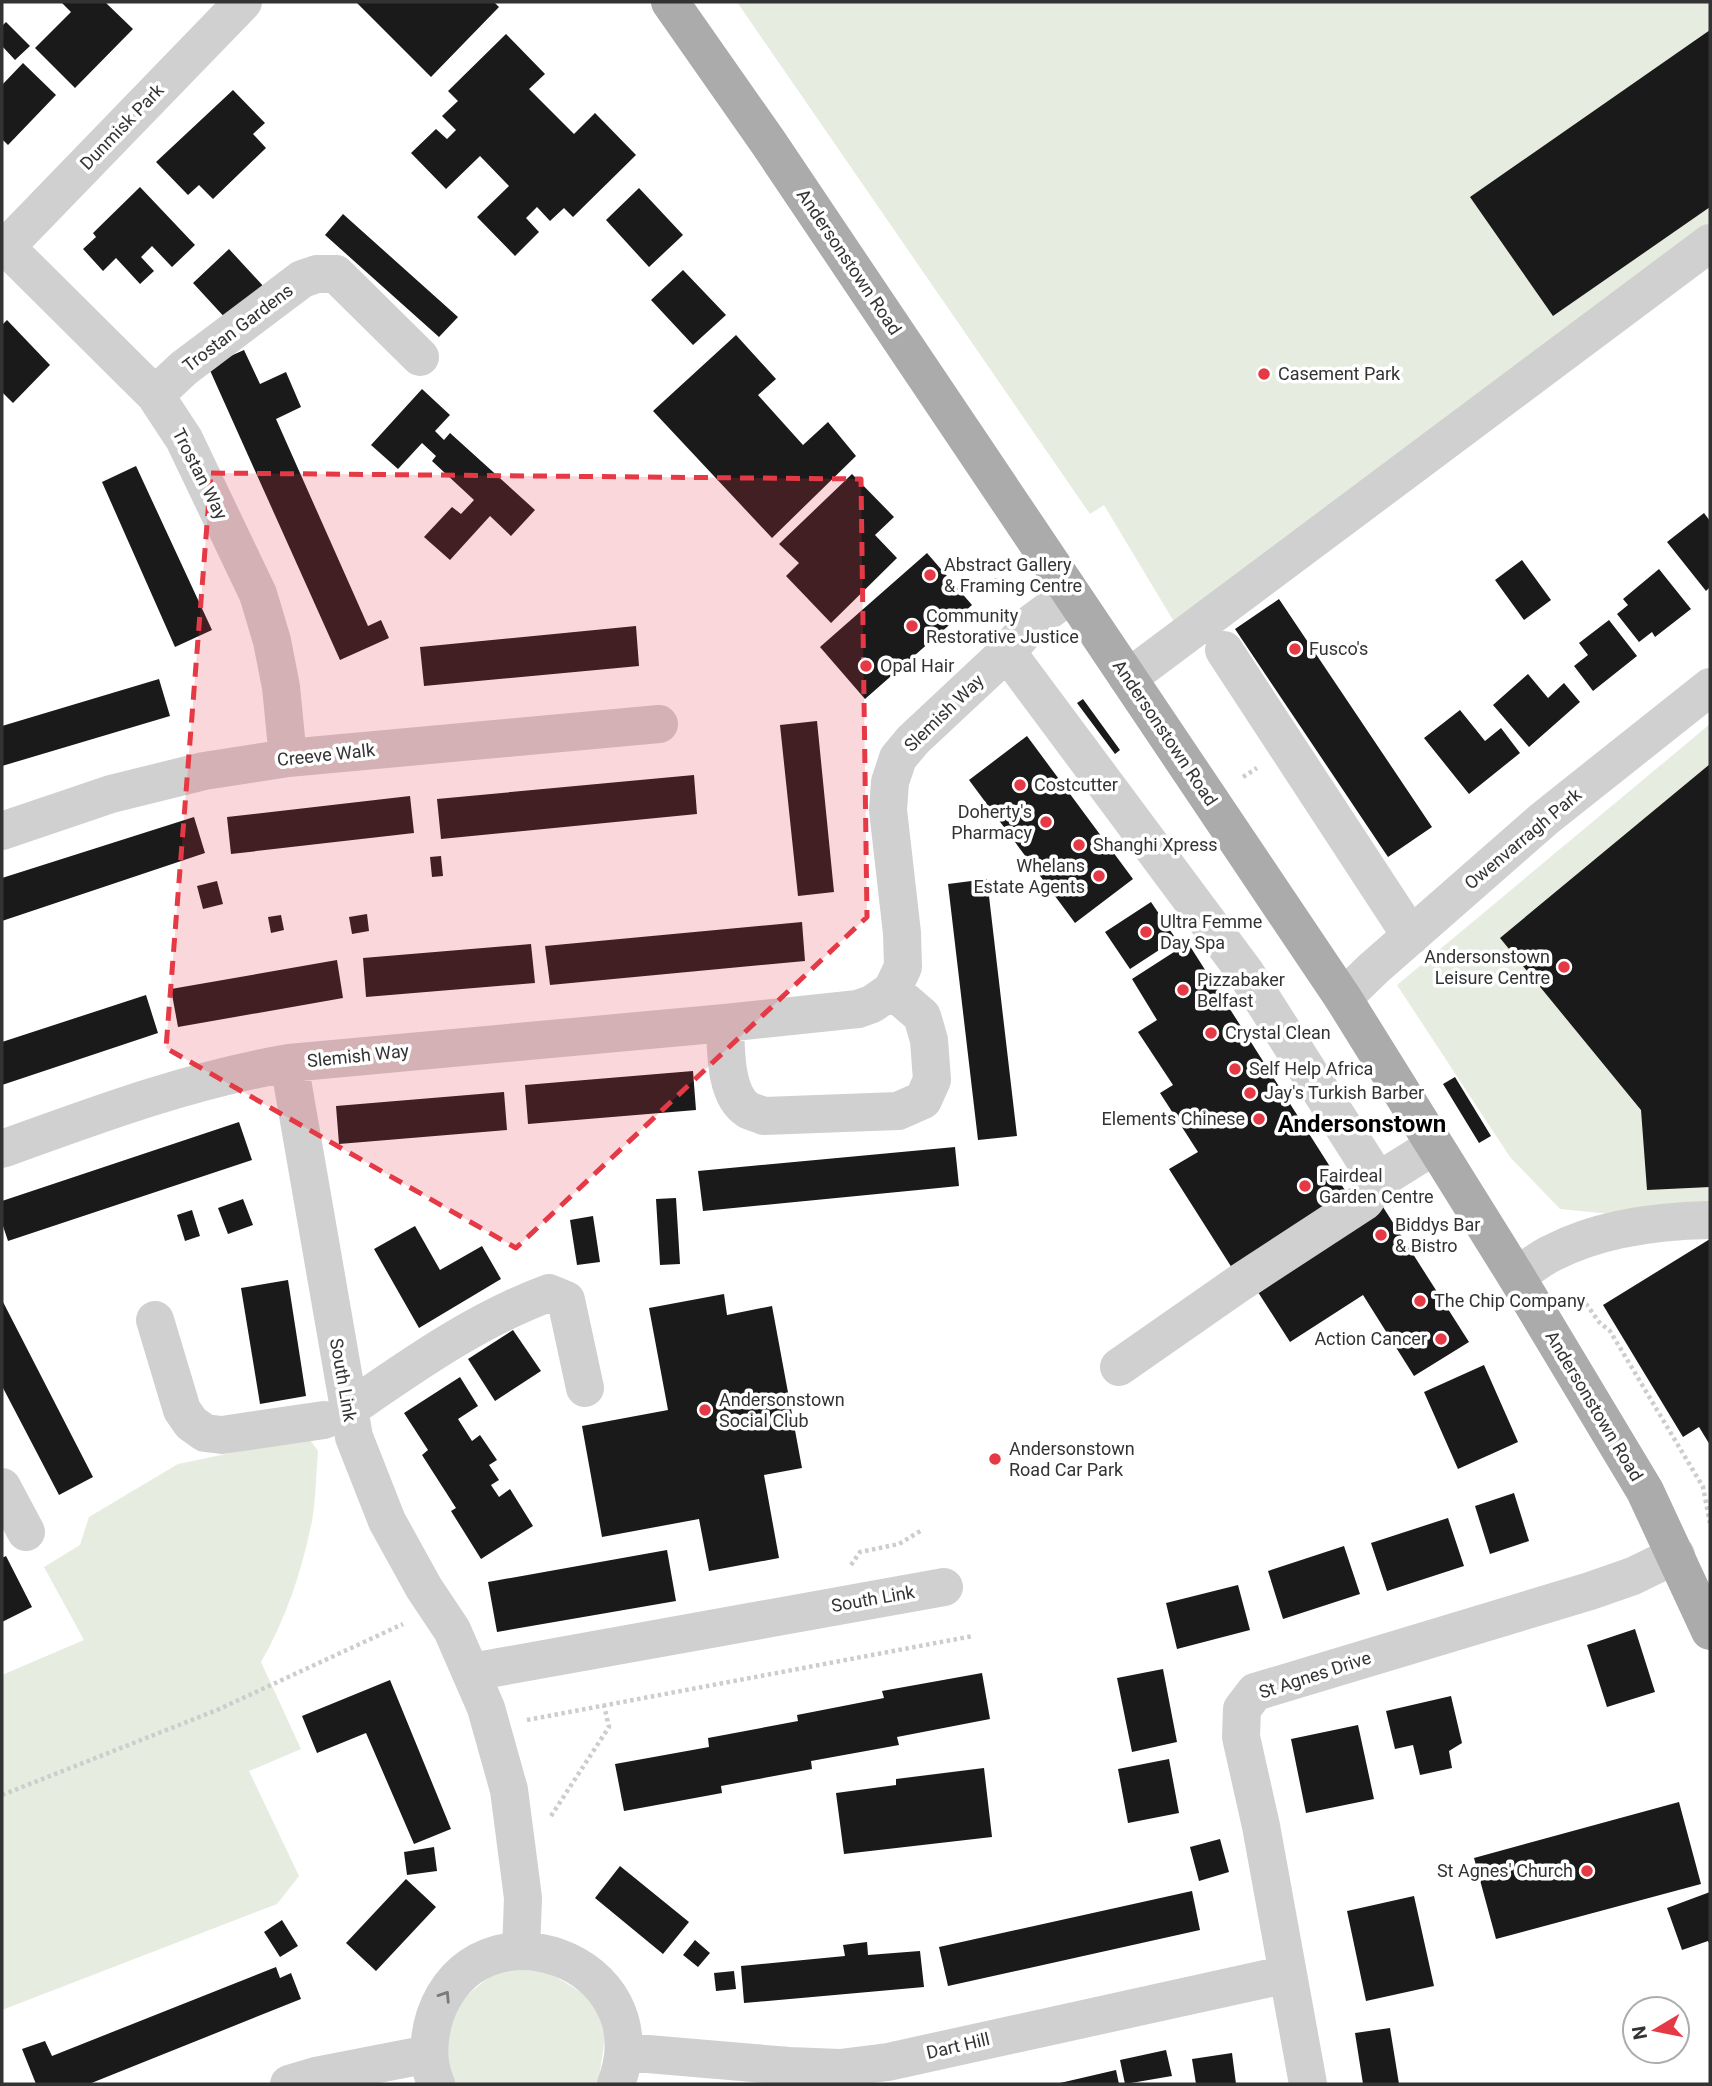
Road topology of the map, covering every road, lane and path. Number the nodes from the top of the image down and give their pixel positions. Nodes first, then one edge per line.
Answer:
1 (243, 2) edge
2 (670, 2) edge
3 (1710, 243) edge
4 (4, 249) edge
5 (420, 357) dead end
6 (155, 395) junction
7 (994, 580) dead end
8 (1006, 582) dead end
9 (1071, 594) junction
10 (1224, 650) dead end
11 (1007, 652) junction
12 (1128, 678) junction
13 (1710, 687) edge
14 (659, 724) dead end
15 (288, 758) junction
16 (2, 831) edge
17 (1411, 936) junction
18 (892, 990) junction
19 (1343, 998) junction
20 (725, 1023) junction
21 (289, 1063) junction
22 (1434, 1146) junction
23 (2, 1149) edge
24 (1378, 1181) junction
25 (1710, 1220) edge
26 (1516, 1276) junction
27 (1581, 1298) dead end
28 (155, 1320) dead end
29 (1119, 1367) dead end
30 (585, 1388) dead end
31 (337, 1414) junction
32 (2, 1488) edge
33 (1710, 1523) edge
34 (922, 1530) dead end
35 (26, 1532) dead end
36 (1676, 1555) junction
37 (847, 1571) dead end
38 (944, 1587) dead end
39 (438, 1608) junction
40 (1710, 1631) edge
41 (973, 1636) dead end
42 (472, 1672) junction
43 (604, 1705) junction
44 (524, 1720) dead end
45 (2, 1795) edge
46 (551, 1818) dead end
47 (521, 1951) junction
48 (1288, 1974) junction
49 (620, 2068) edge
50 (433, 2069) edge
51 (289, 2084) edge
52 (1308, 2084) edge

1 - 4 street, Dunmisk Park
2 - 9 main road, Andersonstown Road
3 - 12 street
4 - 6 street, Trostan Way
5 - 6 street, Trostan Gardens
6 - 15 street, Trostan Way
7 - 8 path
9 - 11 street, Slemish Way
9 - 12 main road, Andersonstown Road
10 - 17 street
11 - 18 street, Slemish Way
11 - 24 street
12 - 19 main road, Andersonstown Road
13 - 17 street, Owenvarragh Park
14 - 15 street, Creeve Walk
15 - 16 street, Creeve Walk
17 - 19 street, Owenvarragh Park
18 - 20 street, Slemish Way
18 - 20 street
19 - 22 main road, Andersonstown Road
20 - 21 street, Slemish Way
21 - 23 street, Slemish Way
21 - 31 street, South Link
22 - 24 street
22 - 26 main road, Andersonstown Road
24 - 29 street
25 - 26 street
26 - 36 main road, Andersonstown Road
27 - 33 path
28 - 31 street
30 - 31 street
31 - 39 street, South Link
32 - 35 street
34 - 37 path
36 - 40 main road, Andersonstown Road
36 - 48 street, St Agnes Drive
38 - 42 street, South Link
39 - 42 street, South Link
39 - 45 path
41 - 43 path
42 - 47 street, South Link
43 - 44 path
43 - 46 path
47 - 49 street
50 -> 47 street
48 - 49 street, Dart Hill
48 - 52 street, St Agnes Drive
50 - 51 street

